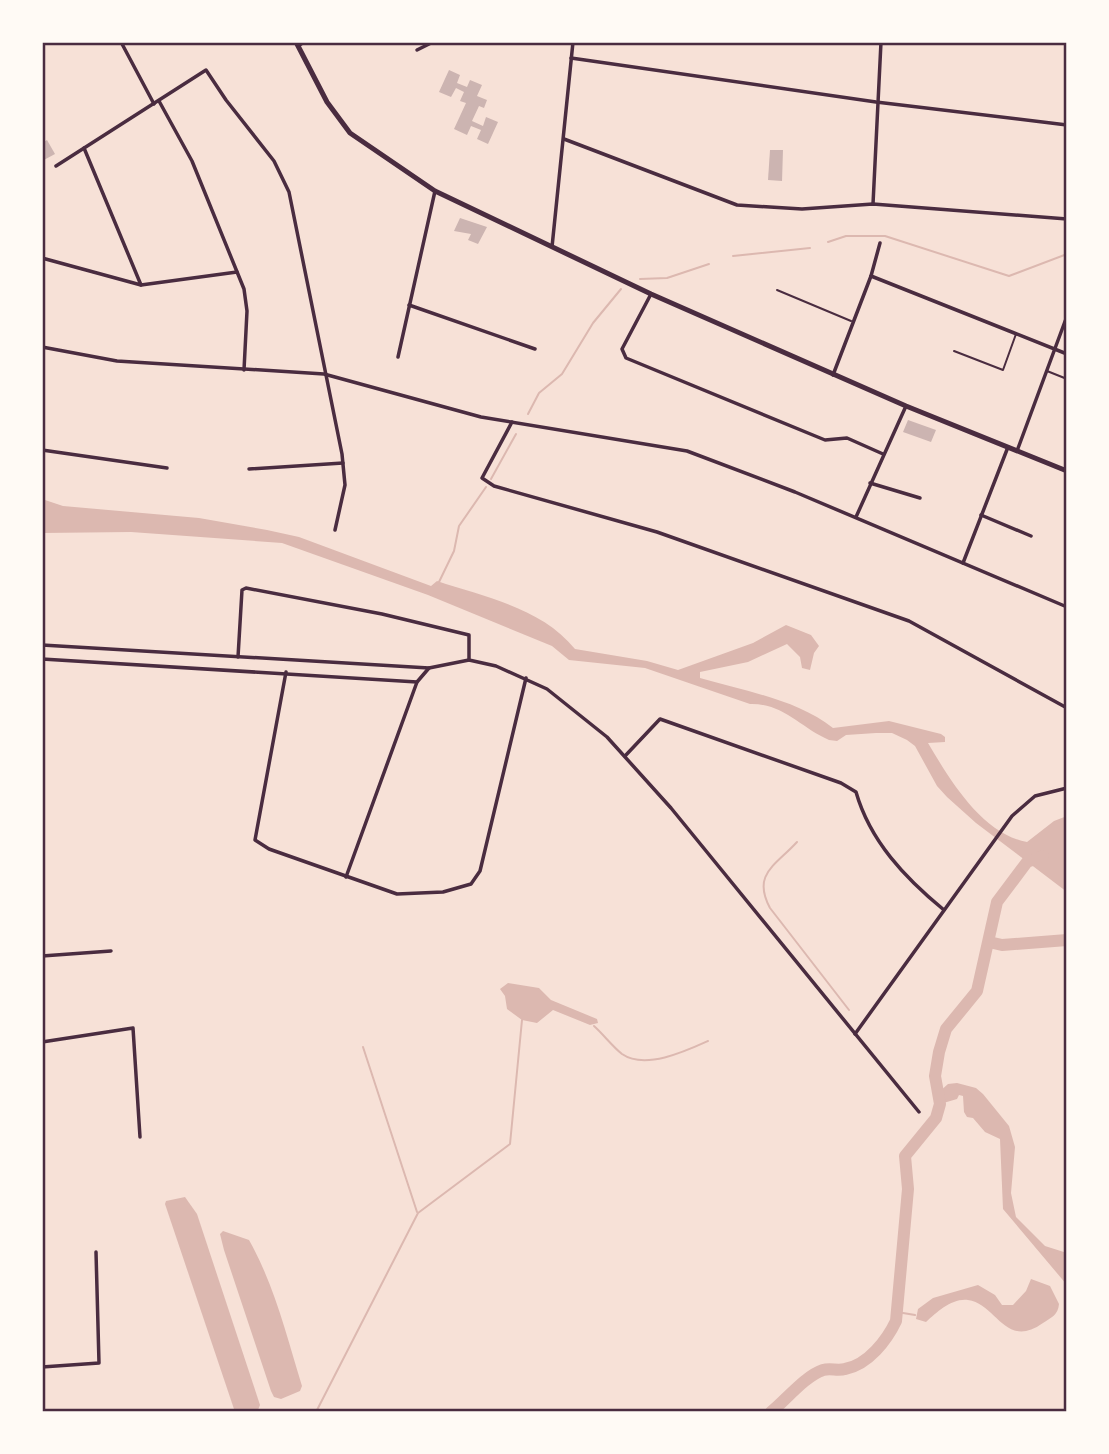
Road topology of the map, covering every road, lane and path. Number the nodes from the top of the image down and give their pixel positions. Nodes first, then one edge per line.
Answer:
1 (121, 42) edge
2 (304, 42) edge
3 (433, 42) edge
4 (573, 42) edge
5 (881, 42) edge
6 (297, 44) edge
7 (417, 50) dead end
8 (571, 58) junction
9 (159, 101) junction
10 (876, 102) junction
11 (154, 104) junction
12 (1067, 125) edge
13 (564, 139) junction
14 (85, 148) junction
15 (56, 166) dead end
16 (435, 191) junction
17 (873, 204) junction
18 (1067, 219) edge
19 (880, 243) dead end
20 (552, 247) junction
21 (42, 258) edge
22 (237, 272) junction
23 (871, 276) junction
24 (141, 285) junction
25 (778, 290) dead end
26 (651, 294) junction
27 (409, 305) junction
28 (1067, 316) edge
29 (852, 322) junction
30 (1016, 333) junction
31 (42, 347) edge
32 (535, 349) dead end
33 (1053, 349) junction
34 (954, 351) dead end
35 (1067, 354) edge
36 (398, 356) dead end
37 (244, 370) junction
38 (1046, 370) junction
39 (324, 374) junction
40 (833, 374) junction
41 (1067, 379) edge
42 (906, 406) junction
43 (512, 422) junction
44 (1008, 447) junction
45 (42, 450) edge
46 (1017, 451) junction
47 (883, 454) junction
48 (343, 463) junction
49 (167, 468) dead end
50 (249, 469) dead end
51 (1067, 471) edge
52 (870, 483) junction
53 (920, 498) dead end
54 (981, 515) junction
55 (856, 517) junction
56 (335, 530) dead end
57 (1031, 536) dead end
58 (962, 563) junction
59 (1067, 607) edge
60 (42, 645) edge
61 (238, 657) junction
62 (42, 659) edge
63 (469, 660) junction
64 (429, 668) junction
65 (286, 672) junction
66 (526, 678) junction
67 (417, 682) junction
68 (1067, 708) edge
69 (625, 756) junction
70 (1067, 788) edge
71 (346, 877) junction
72 (944, 910) junction
73 (111, 951) dead end
74 (42, 956) edge
75 (855, 1034) junction
76 (42, 1042) edge
77 (919, 1112) dead end
78 (140, 1137) dead end
79 (96, 1252) dead end
80 (42, 1367) edge

1 - 11 street
2 - 6 street
3 - 7 street
4 - 8 street
5 - 10 street
6 - 16 main road
8 - 10 street
8 - 13 street
9 - 11 street
9 - 22 street
9 - 39 street
10 - 12 street
10 - 17 street
11 - 14 street
13 - 17 street
13 - 20 street
14 - 15 street
14 - 24 street
16 - 20 main road
16 - 27 street
17 - 18 street
19 - 23 street
20 - 26 main road
21 - 24 street
22 - 24 street
22 - 37 street
23 - 29 street
23 - 30 street
25 - 29 lane
26 - 40 main road
26 - 47 street
27 - 32 street
27 - 36 street
28 - 33 street
29 - 40 street
30 - 33 street
30 - 34 lane
31 - 37 street
33 - 35 street
33 - 38 street
37 - 39 street
38 - 41 lane
38 - 46 street
39 - 43 street
39 - 48 street
40 - 42 main road
42 - 44 main road
42 - 47 street
43 - 55 street
43 - 68 street
44 - 46 main road
44 - 54 street
45 - 49 street
46 - 51 main road
47 - 52 street
48 - 50 street
48 - 56 street
52 - 53 street
52 - 55 street
54 - 57 street
54 - 58 street
55 - 58 street
58 - 59 street
60 - 61 street
61 - 63 street
61 - 64 street
62 - 65 street
63 - 64 street
63 - 66 street
64 - 67 street
65 - 67 street
65 - 71 street
66 - 69 street
66 - 71 street
67 - 71 street
69 - 72 street
69 - 75 street
70 - 72 street
72 - 75 street
73 - 74 street
75 - 77 street
76 - 78 street
79 - 80 street

